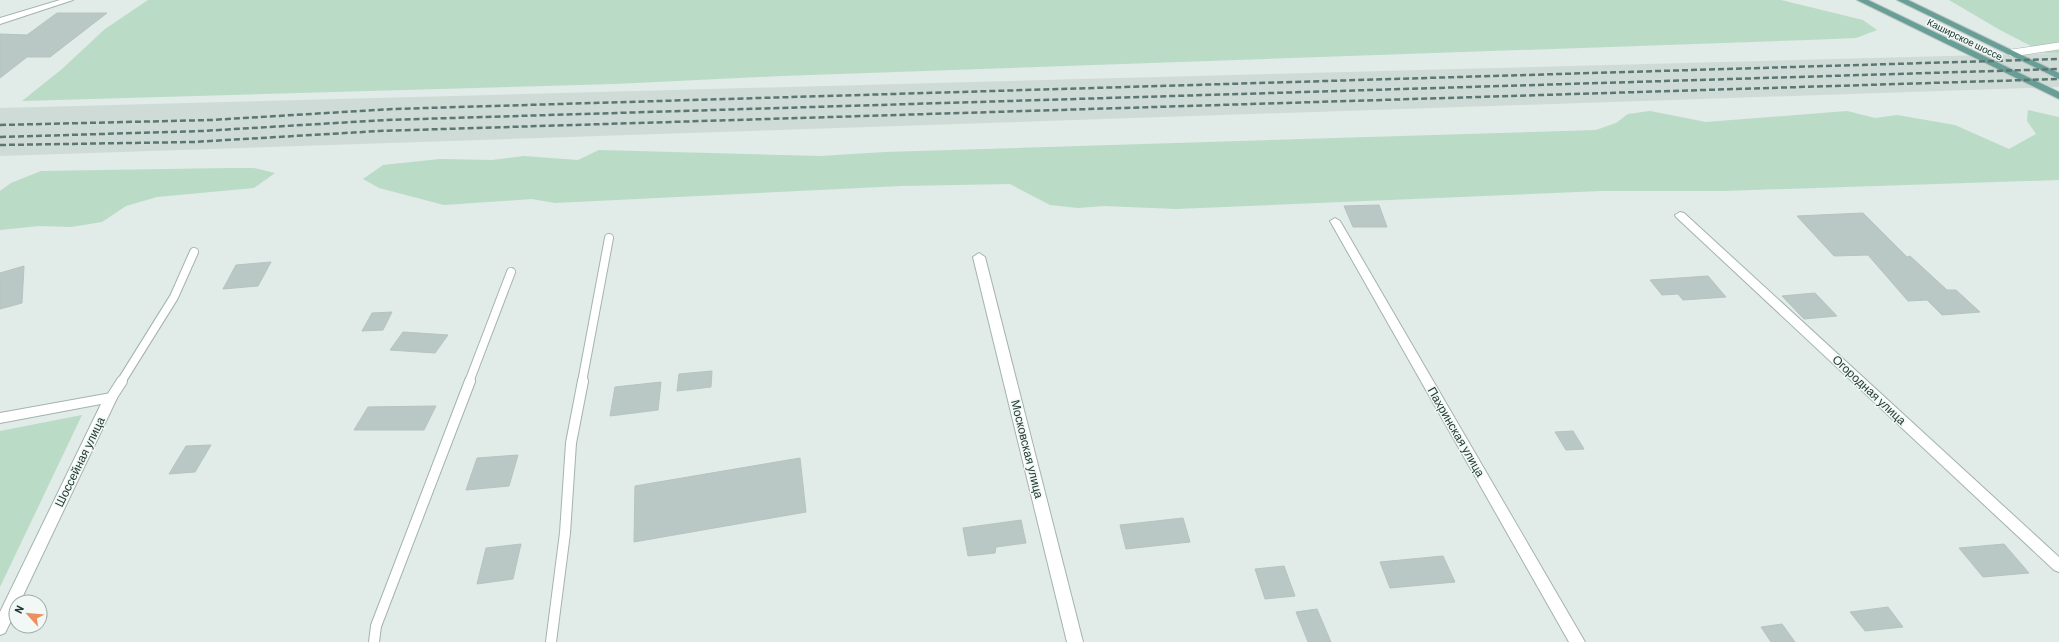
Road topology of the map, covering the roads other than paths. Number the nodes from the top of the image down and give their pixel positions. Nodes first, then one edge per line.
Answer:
1 (69, 0) edge
2 (1854, 0) edge
3 (1861, 0) edge
4 (1901, 0) edge
5 (1921, 0) edge
6 (1873, 6) junction
7 (0, 21) edge
8 (1946, 21) junction
9 (2059, 46) edge
10 (2012, 53) junction
11 (2059, 76) edge
12 (2059, 96) edge
13 (1680, 215) dead end
14 (1335, 221) dead end
15 (610, 238) dead end
16 (194, 252) dead end
17 (979, 257) dead end
18 (511, 272) dead end
19 (111, 398) junction
20 (0, 418) edge
21 (2059, 566) edge
22 (0, 628) edge
23 (374, 642) edge
24 (551, 642) edge
25 (1075, 642) edge
26 (1577, 642) edge

1 - 7 street
2 - 6 main road
3 - 6 main road, Каширское шоссе
4 - 8 main road, Каширское шоссе
5 - 8 main road
6 - 12 main road, Каширское шоссе
8 - 10 main road, Каширское шоссе
9 - 10 lane
10 - 11 main road, Каширское шоссе
13 - 21 street, Огородная улица
14 - 26 street, Пахринская улица
15 - 24 lane
16 - 19 lane
17 - 25 street, Московская улица
18 - 23 lane
19 - 20 street, Шоссейная улица
19 - 22 street, Шоссейная улица

